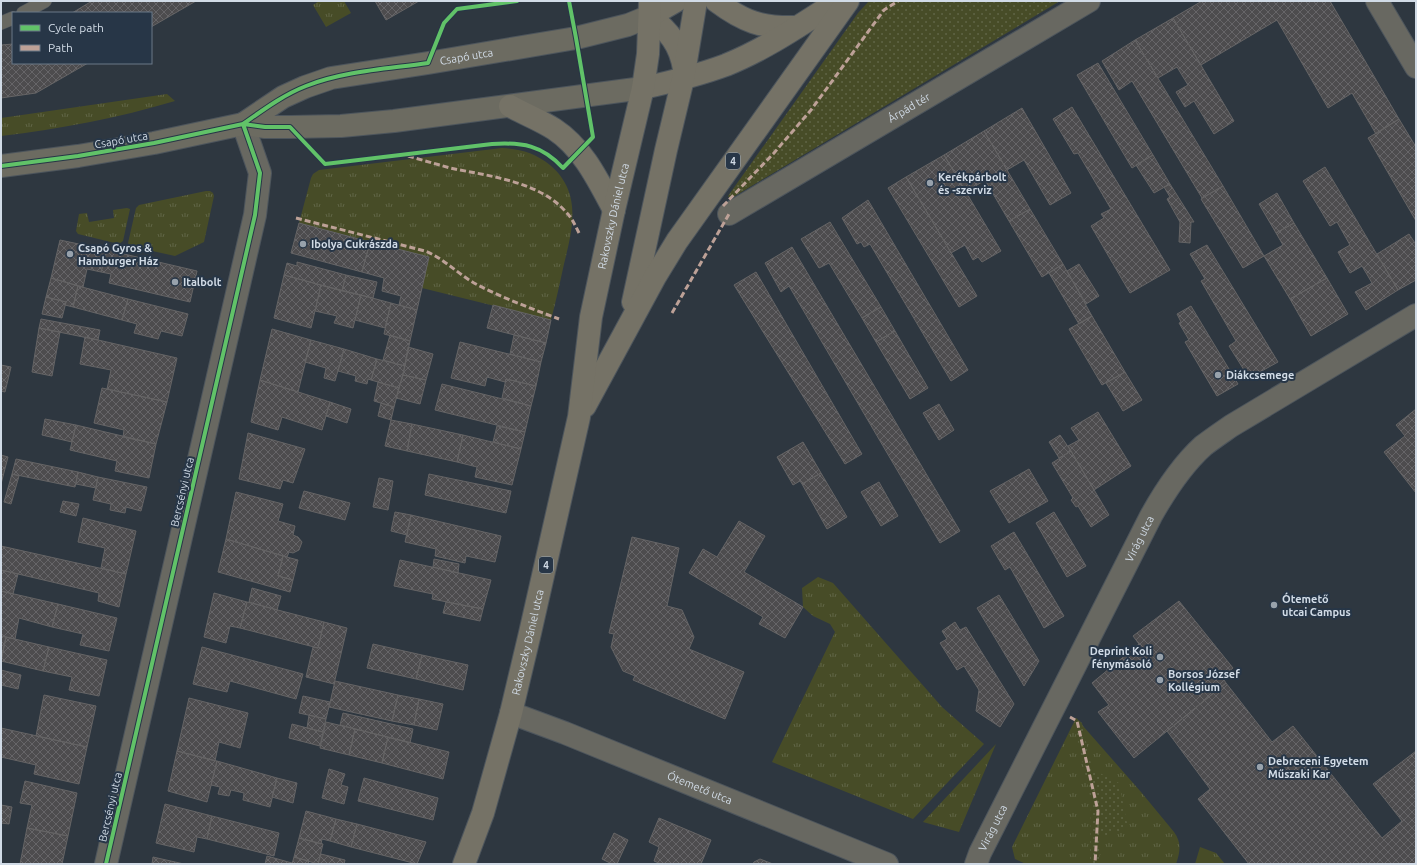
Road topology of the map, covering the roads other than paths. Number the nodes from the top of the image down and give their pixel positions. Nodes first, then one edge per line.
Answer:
1 (45, 1) edge
2 (676, 1) edge
3 (696, 1) edge
4 (716, 1) edge
5 (838, 1) edge
6 (848, 1) edge
7 (1089, 1) edge
8 (1377, 1) edge
9 (650, 9) edge
10 (26, 12) edge
11 (798, 27) junction
12 (1416, 67) edge
13 (683, 79) junction
14 (643, 88) junction
15 (510, 106) junction
16 (243, 124) junction
17 (1, 166) edge
18 (614, 210) junction
19 (728, 214) dead end
20 (1416, 315) edge
21 (628, 327) junction
22 (579, 417) junction
23 (511, 713) junction
24 (106, 864) edge
25 (464, 864) edge
26 (887, 864) edge
27 (976, 864) edge

1 - 10 lane
2 - 9 main road
3 - 13 main road
4 - 11 main road
5 - 11 main road
6 - 21 main road, 4
7 - 19 street, Árpád tér
8 - 12 street
9 - 13 main road
9 - 14 main road, Rakovszky Dániel utca / 4
9 - 16 street, Csapó utca
11 - 13 main road
13 - 14 main road
13 - 21 main road
14 - 15 street, Csapó utca
14 - 18 main road, Rakovszky Dániel utca / 4
15 - 16 street, Csapó utca
15 - 18 main road
16 - 17 street, Csapó utca
16 - 24 street, Bercsényi utca
18 - 22 main road, Rakovszky Dániel utca / 4
20 - 27 street, Virág utca
21 - 22 main road, Rakovszky Dániel utca / 4
22 - 23 main road, Rakovszky Dániel utca / 4
23 - 25 main road, Rakovszky Dániel utca / 4
23 - 26 street, Ótemető utca

